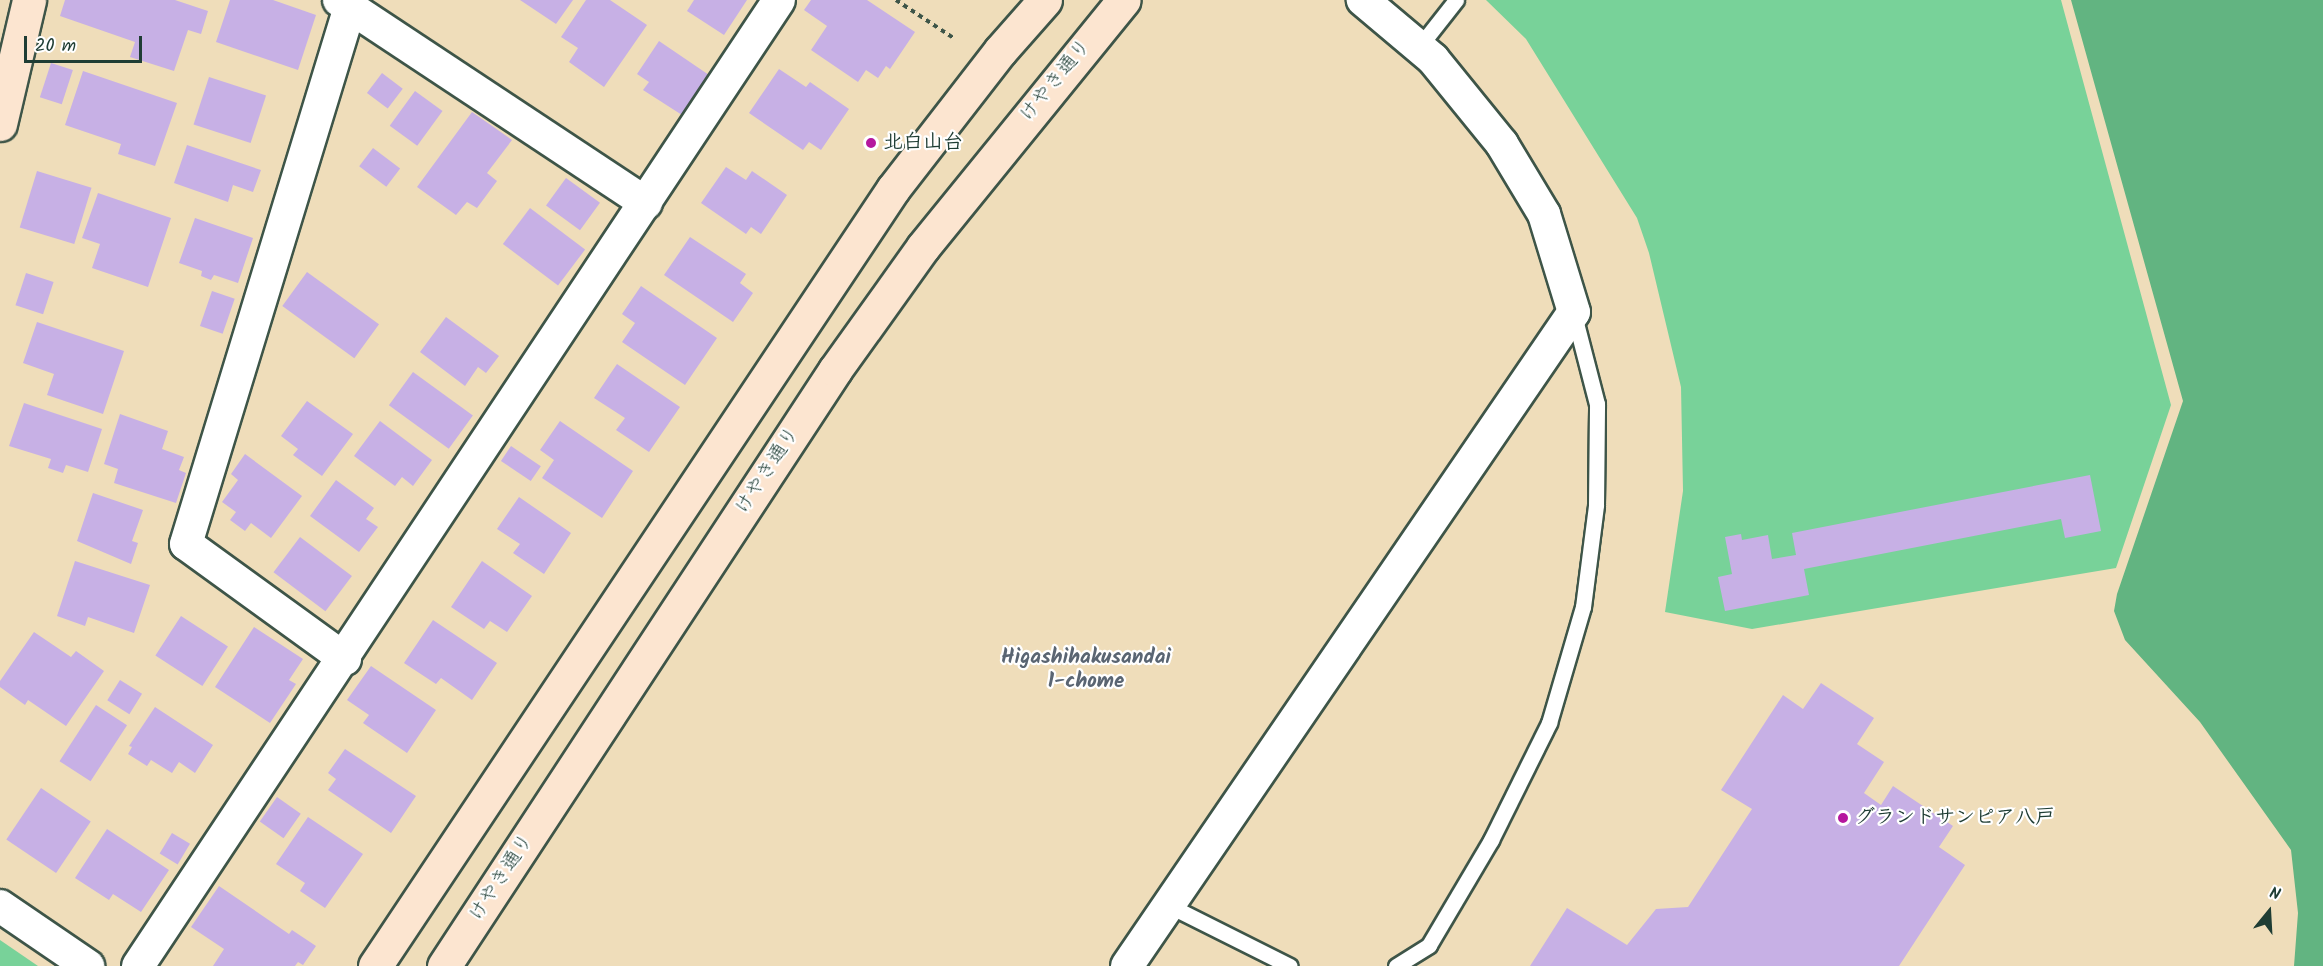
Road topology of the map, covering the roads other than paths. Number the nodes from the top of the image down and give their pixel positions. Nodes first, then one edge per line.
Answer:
1 (29, 0) edge
2 (779, 0) edge
3 (1045, 0) edge
4 (1124, 0) edge
5 (1363, 0) edge
6 (1456, 0) edge
7 (344, 4) edge
8 (1419, 46) junction
9 (0, 124) edge
10 (646, 203) junction
11 (1574, 312) junction
12 (345, 659) junction
13 (1168, 905) junction
14 (0, 906) edge
15 (88, 966) edge
16 (138, 966) edge
17 (375, 966) edge
18 (444, 966) edge
19 (1127, 966) edge
20 (1290, 966) edge
21 (1396, 966) edge

1 - 9 street
2 - 10 street
3 - 17 street
4 - 18 street, けやき通り
5 - 8 street
6 - 8 lane
7 - 10 street
7 - 12 street
8 - 11 street
10 - 12 street
11 - 13 street
11 - 21 lane
12 - 16 street
13 - 19 street
13 - 20 lane
14 - 15 street

